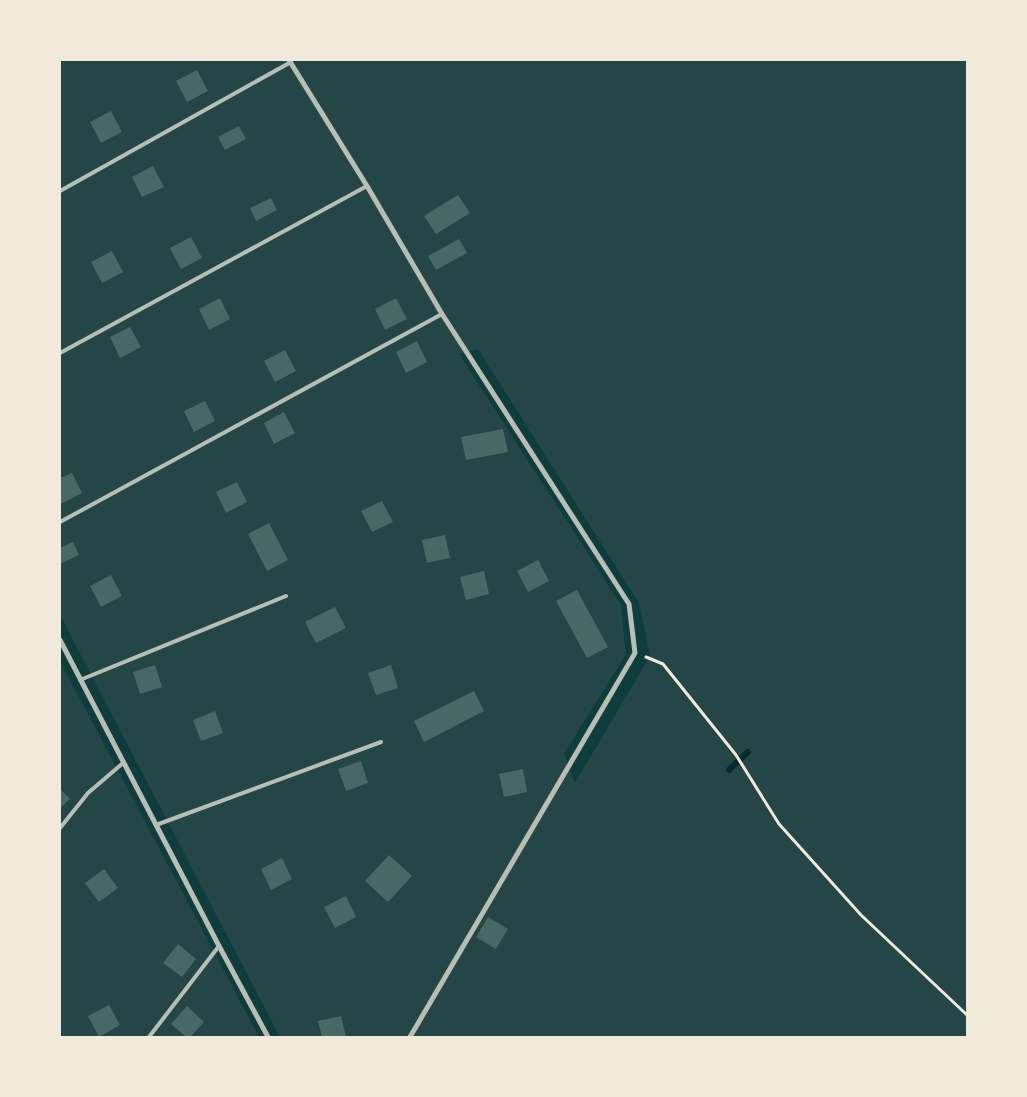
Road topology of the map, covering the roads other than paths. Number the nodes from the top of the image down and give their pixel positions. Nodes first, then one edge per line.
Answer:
1 (290, 61) edge
2 (367, 186) junction
3 (60, 191) edge
4 (442, 314) junction
5 (60, 354) edge
6 (60, 522) edge
7 (286, 596) dead end
8 (60, 640) edge
9 (80, 680) junction
10 (381, 742) dead end
11 (124, 763) junction
12 (156, 825) junction
13 (60, 828) edge
14 (219, 946) junction
15 (149, 1037) edge
16 (268, 1037) edge
17 (410, 1037) edge

1 - 2 street
1 - 3 lane
2 - 4 street
2 - 5 lane
4 - 6 lane
4 - 17 street
7 - 9 lane
8 - 9 street
9 - 11 street
10 - 12 lane
11 - 12 street
11 - 13 lane
12 - 14 street
14 - 15 lane
14 - 16 street

